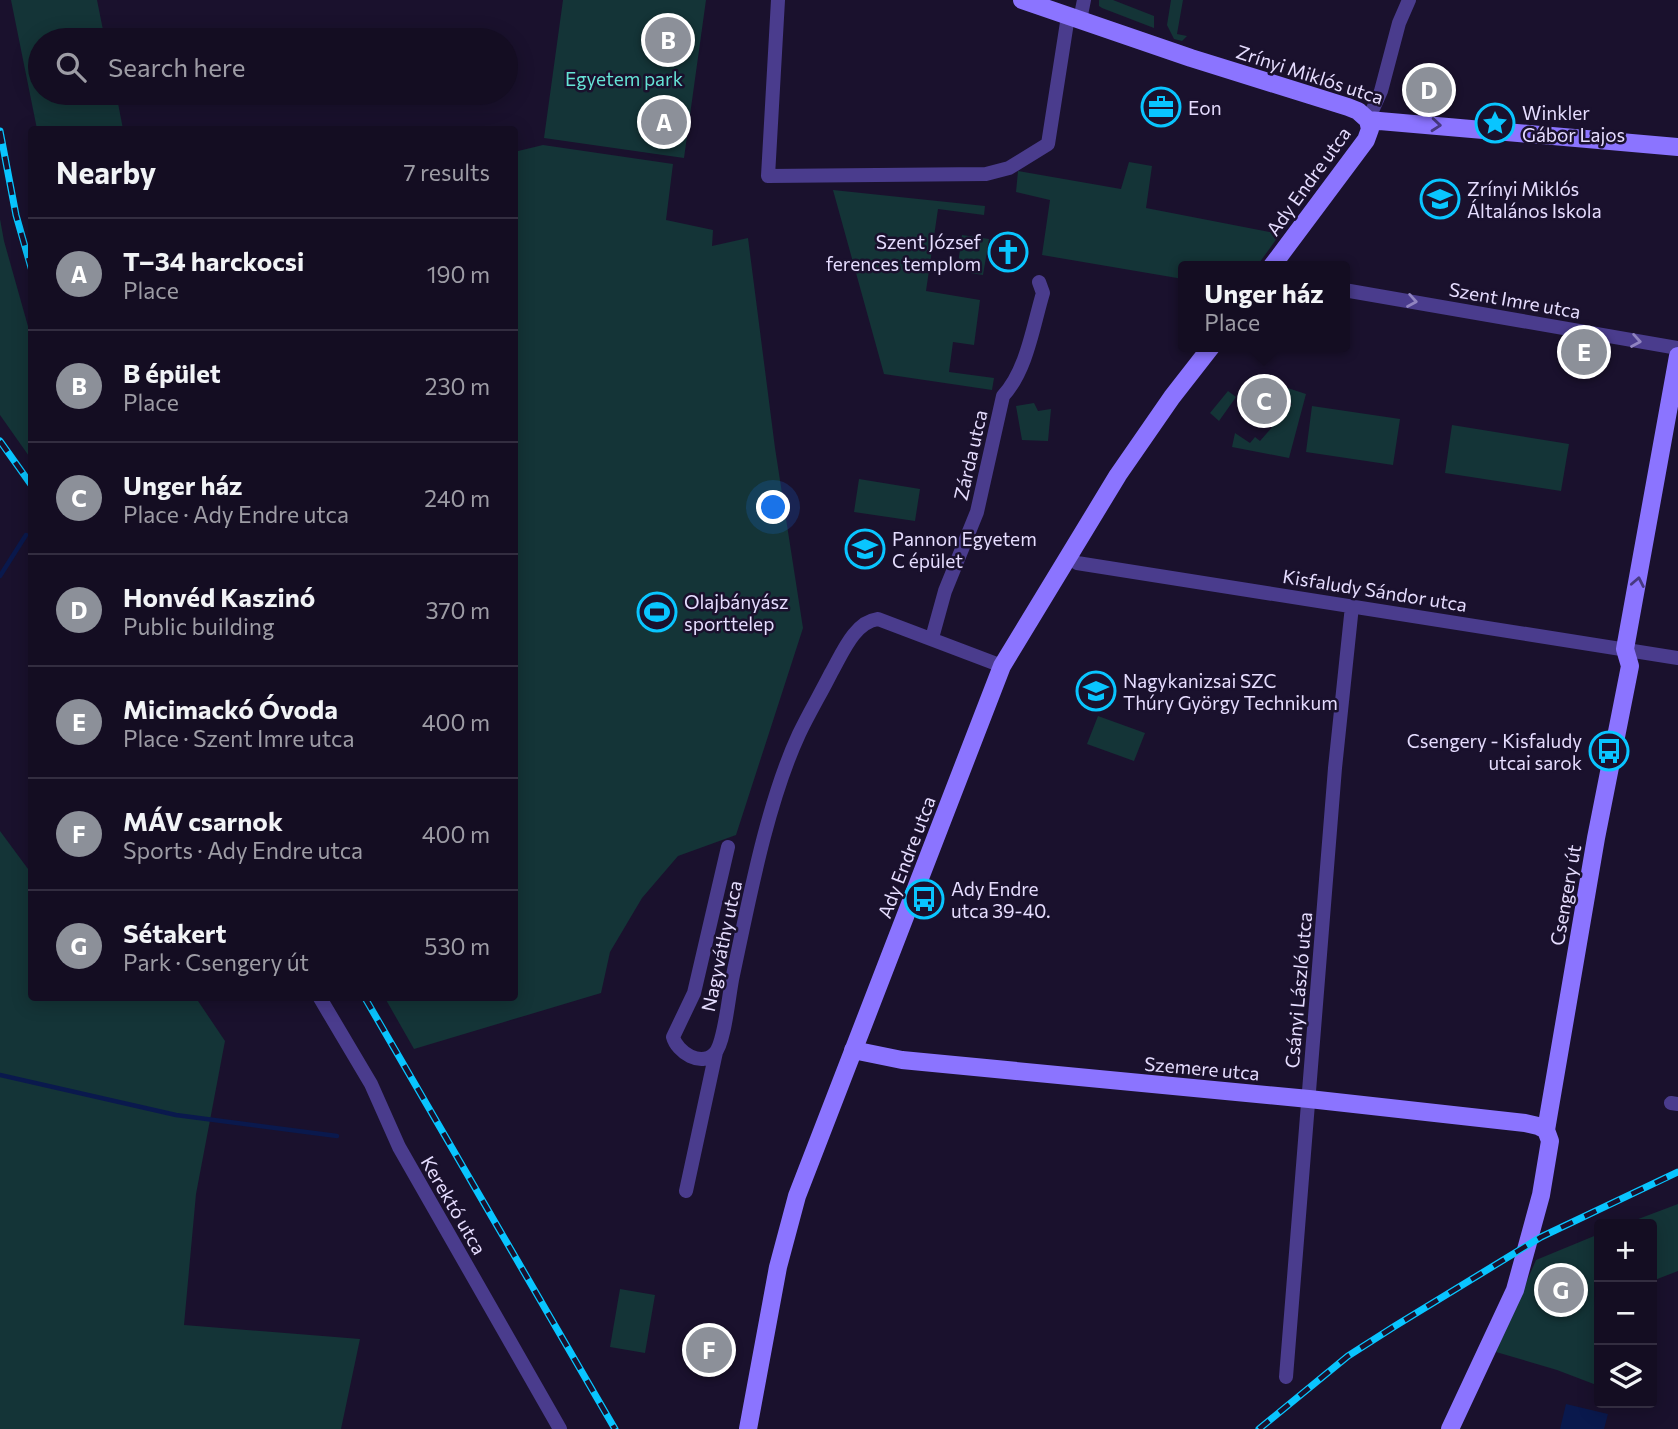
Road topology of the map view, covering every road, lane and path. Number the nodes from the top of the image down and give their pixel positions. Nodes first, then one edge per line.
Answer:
1 (778, 0) edge
2 (1022, 0) edge
3 (1084, 0) edge
4 (1409, 0) edge
5 (1074, 18) junction
6 (1368, 120) junction
7 (1678, 147) edge
8 (1276, 261) edge
9 (1039, 282) dead end
10 (1350, 291) edge
11 (1678, 348) edge
12 (1206, 352) edge
13 (1678, 356) edge
14 (1069, 556) junction
15 (1352, 606) junction
16 (932, 638) junction
17 (1625, 649) junction
18 (1678, 658) edge
19 (1002, 666) junction
20 (727, 847) dead end
21 (322, 1001) edge
22 (853, 1050) junction
23 (716, 1052) junction
24 (1309, 1099) junction
25 (1546, 1130) junction
26 (685, 1191) dead end
27 (1286, 1377) dead end
28 (560, 1429) edge
29 (748, 1429) edge
30 (1450, 1429) edge

1 - 5 street
2 - 5 main road, Zrínyi Miklós utca
3 - 5 street
4 - 6 street, Ady Endre utca
5 - 6 main road, Zrínyi Miklós utca
6 -> 7 main road, Zrínyi Miklós utca
6 - 8 main road, Ady Endre utca
9 - 16 street, Zárda utca
10 -> 11 street, Szent Imre utca
12 - 14 main road, Ady Endre utca
17 -> 13 main road, Csengery út
14 - 15 street, Kisfaludy Sándor utca
14 - 19 main road, Ady Endre utca
15 - 17 street, Kisfaludy Sándor utca
15 - 24 street, Csányi László utca
16 - 19 street
16 - 23 street, Nagyváthy utca
17 - 18 street, Kisfaludy Sándor utca
17 - 25 main road, Csengery út
19 - 22 main road, Ady Endre utca
20 - 23 street, Nagyváthy utca
21 - 28 street, Kerektó utca
22 - 24 main road, Szemere utca
22 - 29 main road, Ady Endre utca
23 - 26 street
24 - 25 main road, Szemere utca
24 - 27 street, Csányi László utca
25 - 30 main road, Csengery út

